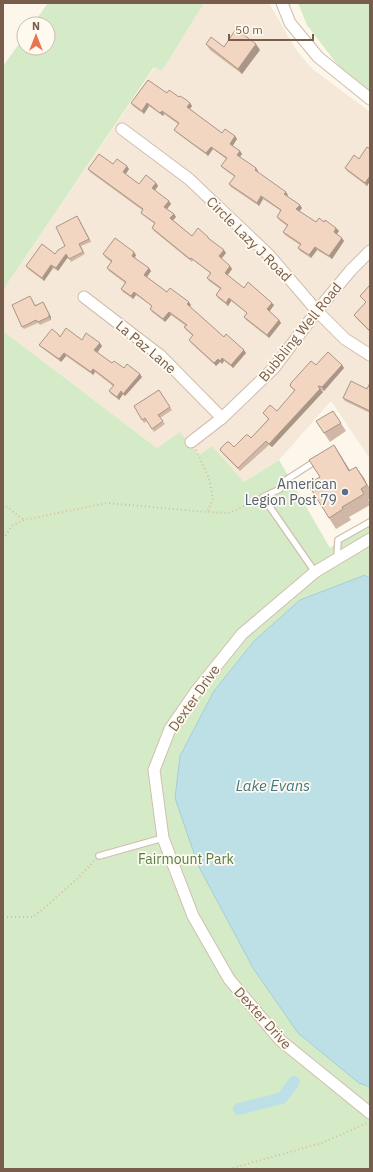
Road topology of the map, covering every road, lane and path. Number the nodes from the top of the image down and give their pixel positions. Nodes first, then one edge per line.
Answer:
1 (282, 3) edge
2 (370, 99) edge
3 (122, 129) dead end
4 (370, 251) edge
5 (84, 297) dead end
6 (317, 311) junction
7 (370, 355) edge
8 (222, 418) junction
9 (191, 442) joint
10 (322, 457) edge
11 (263, 497) junction
12 (3, 504) edge
13 (207, 512) junction
14 (24, 520) junction
15 (370, 522) edge
16 (370, 539) edge
17 (3, 540) edge
18 (337, 560) junction
19 (315, 572) junction
20 (163, 838) junction
21 (100, 856) joint
22 (3, 917) edge
23 (370, 1113) edge
24 (370, 1122) edge
25 (230, 1169) edge

1 - 2 street
3 - 6 street, Circle Lazy J Road
4 - 6 street, Bubbling Well Road
5 - 8 street, La Paz Lane
6 - 7 street, Circle Lazy J Road
6 - 8 street, Bubbling Well Road
8 - 9 street, Bubbling Well Road
9 - 13 path
10 - 11 lane
11 - 13 path
11 - 19 lane
12 - 14 path
13 - 14 path
14 - 17 path
15 - 18 lane
16 - 18 street, Dexter Drive
18 - 19 street, Dexter Drive
19 - 20 street, Dexter Drive
20 - 21 lane
20 - 23 street, Dexter Drive
21 - 22 path
24 - 25 path

